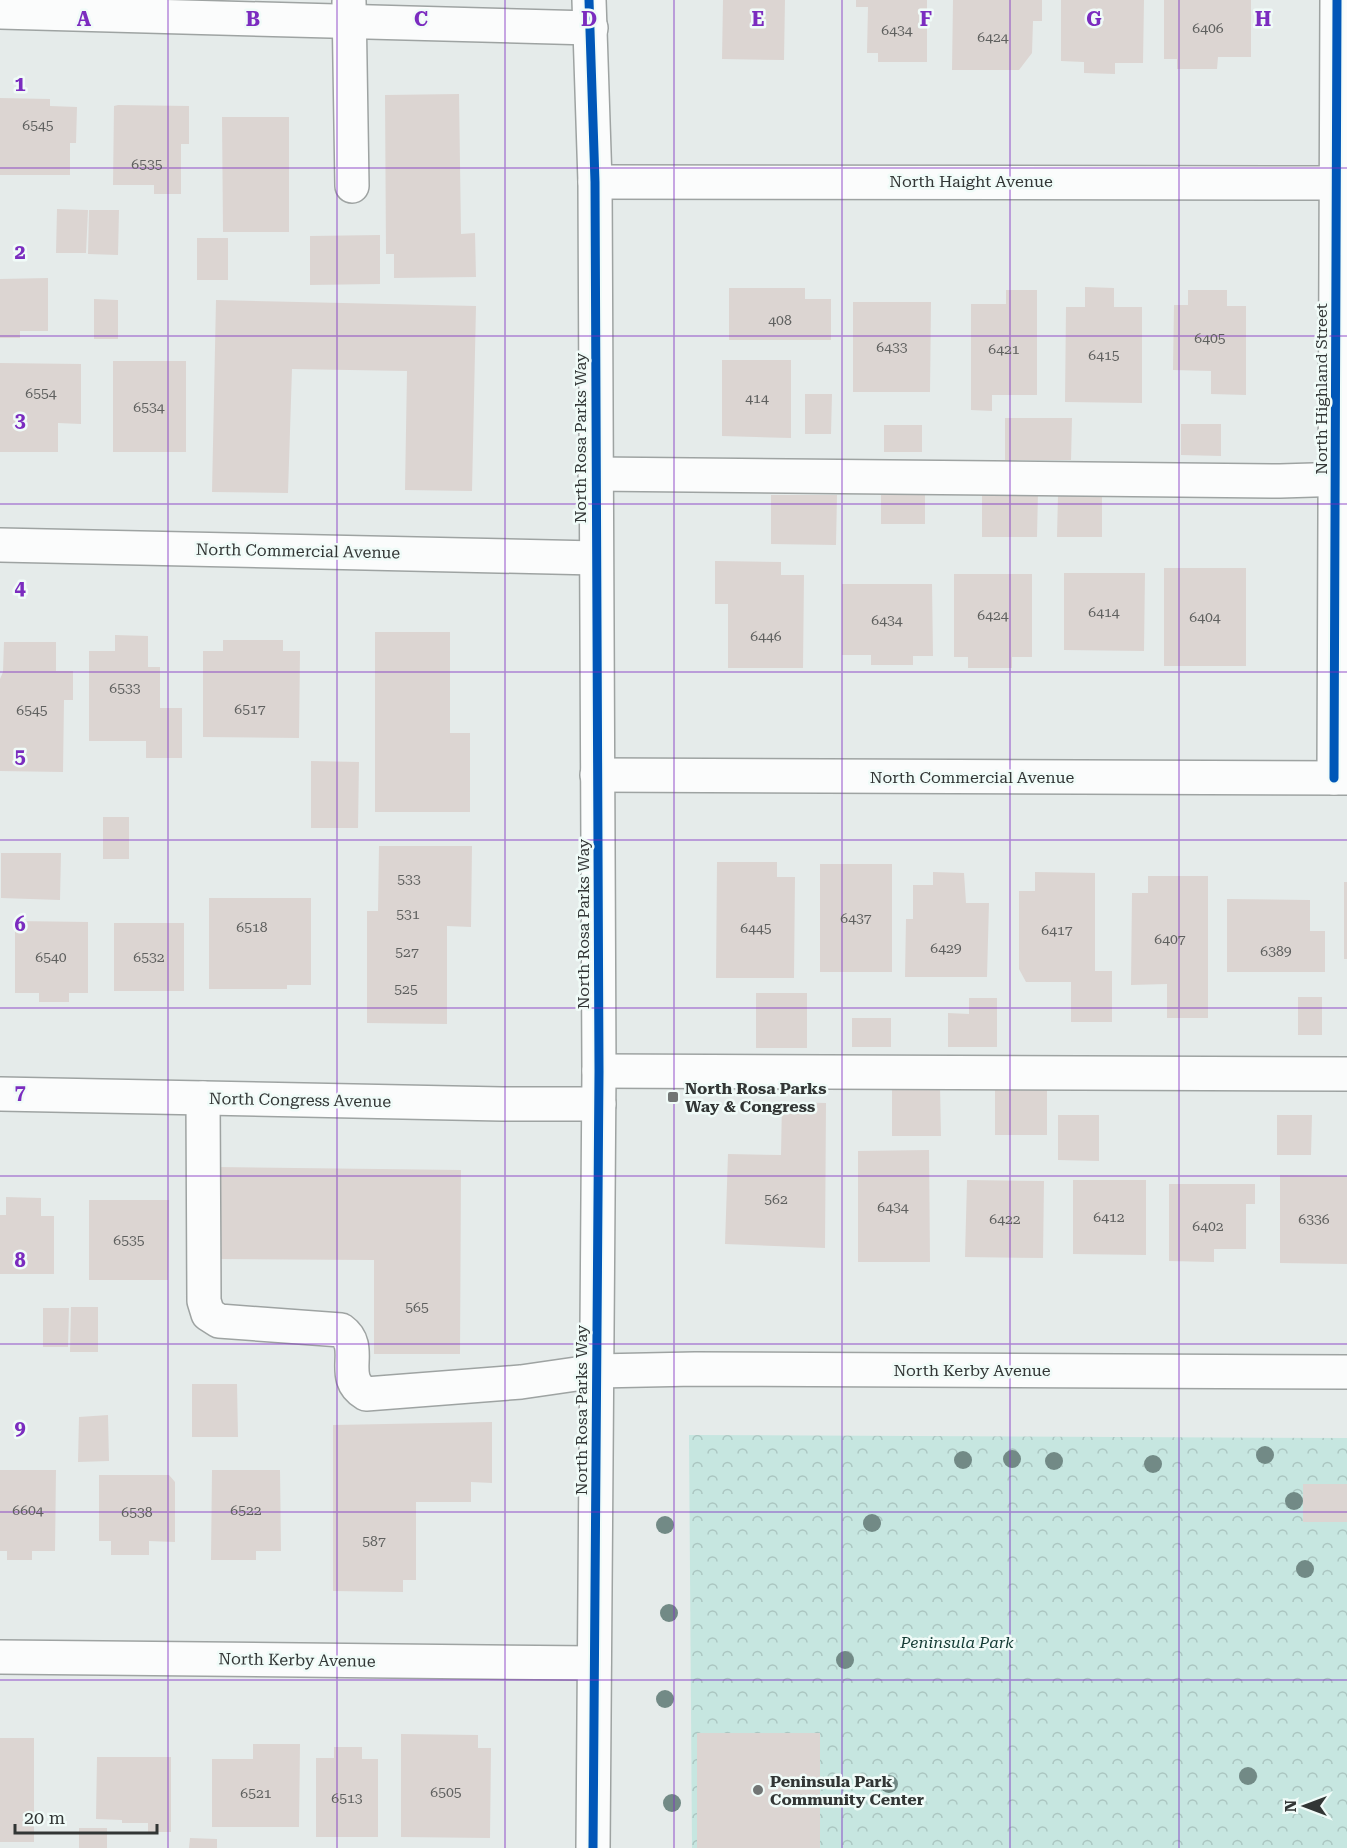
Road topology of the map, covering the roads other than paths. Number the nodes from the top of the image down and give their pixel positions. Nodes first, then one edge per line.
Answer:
1 (1337, 0) edge
2 (350, 11) edge
3 (0, 12) edge
4 (590, 14) edge
5 (595, 182) junction
6 (1341, 183) edge
7 (352, 186) dead end
8 (595, 474) junction
9 (1341, 479) edge
10 (0, 545) edge
11 (596, 558) junction
12 (597, 775) junction
13 (1341, 778) edge
14 (599, 1071) junction
15 (1347, 1074) edge
16 (0, 1094) edge
17 (203, 1098) junction
18 (599, 1104) junction
19 (597, 1371) junction
20 (1347, 1372) edge
21 (0, 1657) edge
22 (594, 1663) junction
23 (593, 1848) edge

1 - 6 street, North Highland Street
2 - 3 street
2 - 4 street
2 - 7 street
4 - 5 street, North Rosa Parks Way
5 - 6 street, North Haight Avenue
5 - 8 street, North Rosa Parks Way
6 - 9 street, North Highland Street
8 - 9 street
8 - 11 street, North Rosa Parks Way
9 - 13 street, North Highland Street
10 - 11 street, North Commercial Avenue
11 - 12 street, North Rosa Parks Way
12 - 13 street, North Commercial Avenue
12 - 14 street, North Rosa Parks Way
14 - 15 street
14 - 18 street, North Rosa Parks Way
16 - 17 street, North Congress Avenue
17 - 18 street, North Congress Avenue
17 - 19 street, North Kerby Avenue
18 - 19 street, North Rosa Parks Way
19 - 20 street, North Kerby Avenue
19 - 22 street, North Rosa Parks Way
21 - 22 street, North Kerby Avenue
22 - 23 street, North Rosa Parks Way

